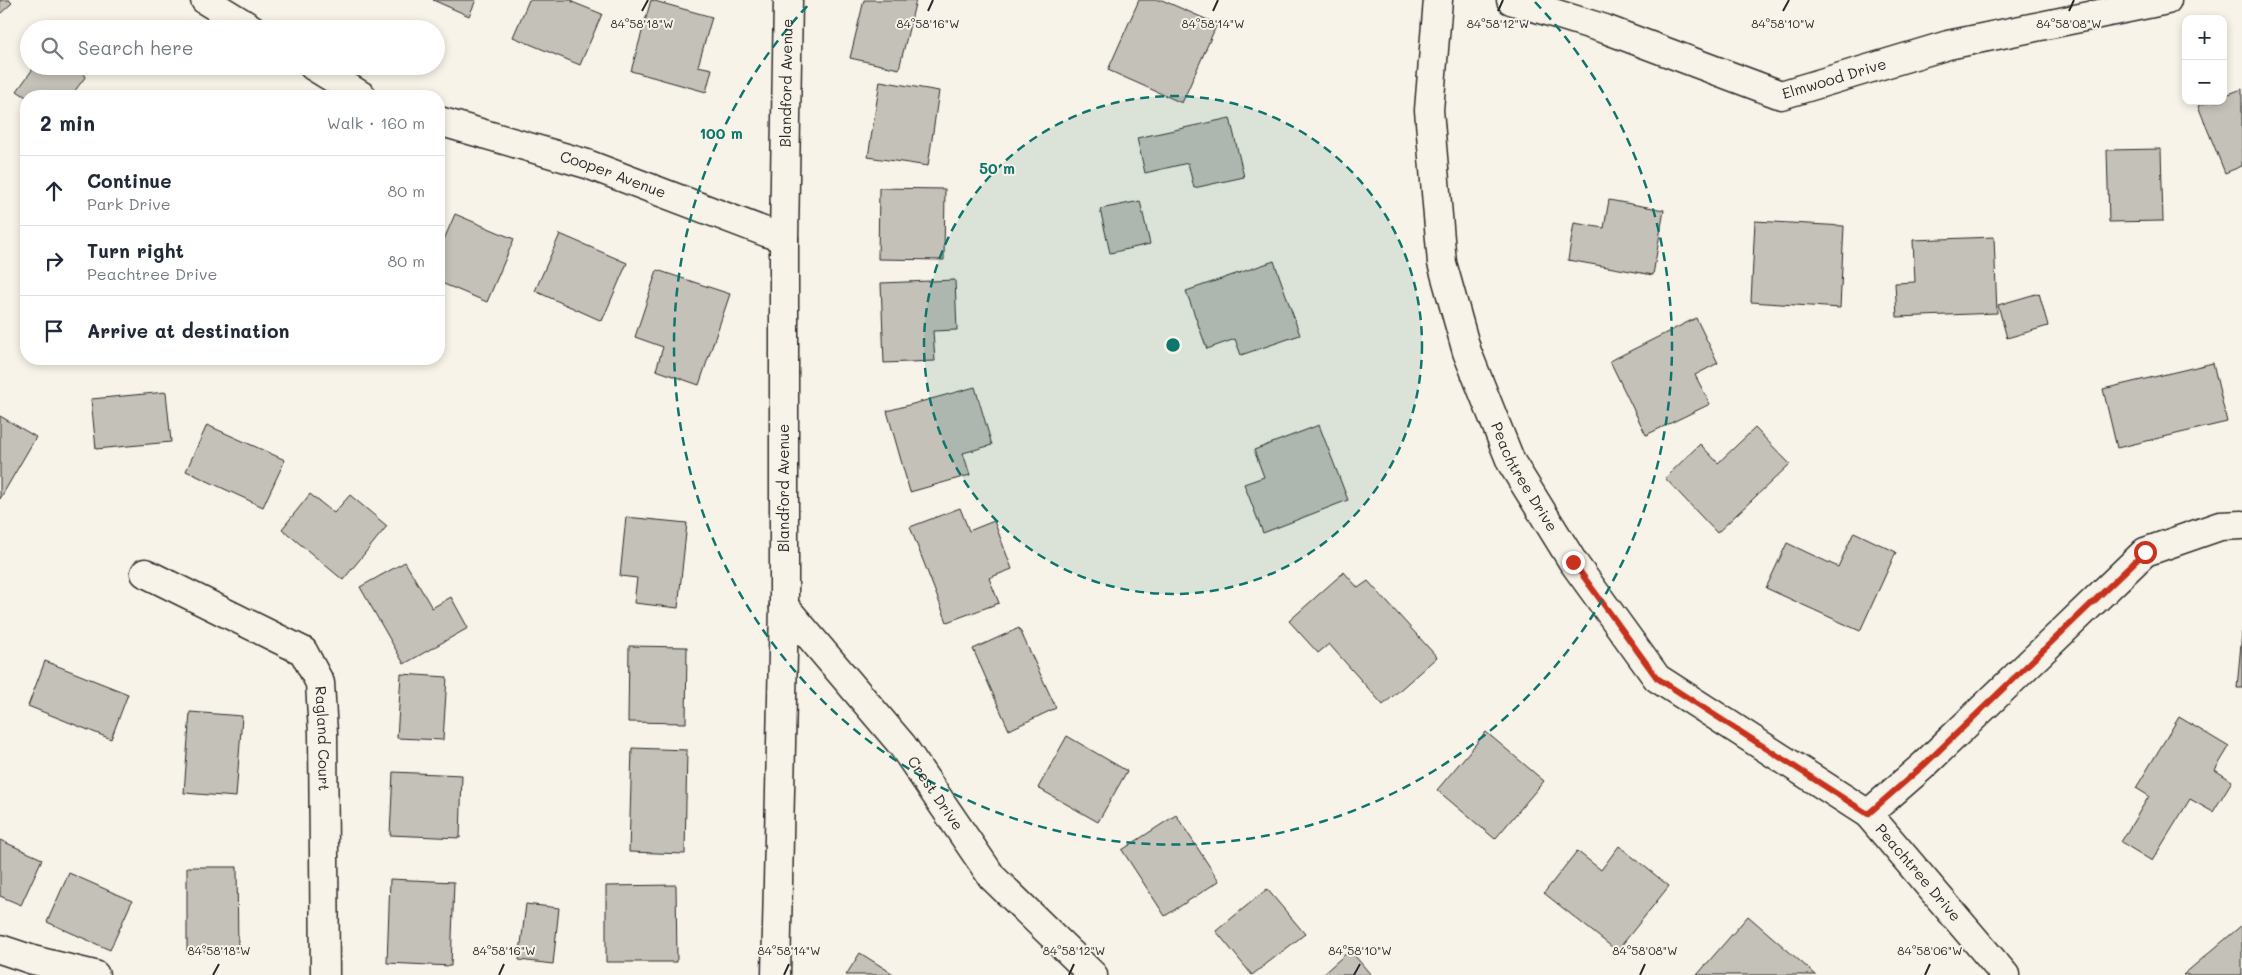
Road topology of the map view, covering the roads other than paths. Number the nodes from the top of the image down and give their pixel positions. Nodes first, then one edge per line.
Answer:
1 (205, 0) edge
2 (788, 0) edge
3 (1438, 0) edge
4 (1511, 0) edge
5 (2167, 0) edge
6 (237, 20) edge
7 (328, 75) edge
8 (352, 90) edge
9 (445, 123) edge
10 (784, 240) junction
11 (2242, 525) edge
12 (145, 573) dead end
13 (784, 606) junction
14 (1868, 814) junction
15 (0, 949) edge
16 (95, 975) edge
17 (325, 975) edge
18 (776, 975) edge
19 (1093, 975) edge
20 (2005, 975) edge

1 - 6 street
2 - 10 street, Blandford Avenue
3 - 14 street, Peachtree Drive
4 - 5 street, Elmwood Drive
7 - 8 street
9 - 10 street, Cooper Avenue
10 - 13 street, Blandford Avenue
11 - 14 street
12 - 17 street, Ragland Court
13 - 18 street, Blandford Avenue
13 - 19 street, Crest Drive
14 - 20 street, Peachtree Drive
15 - 16 street

